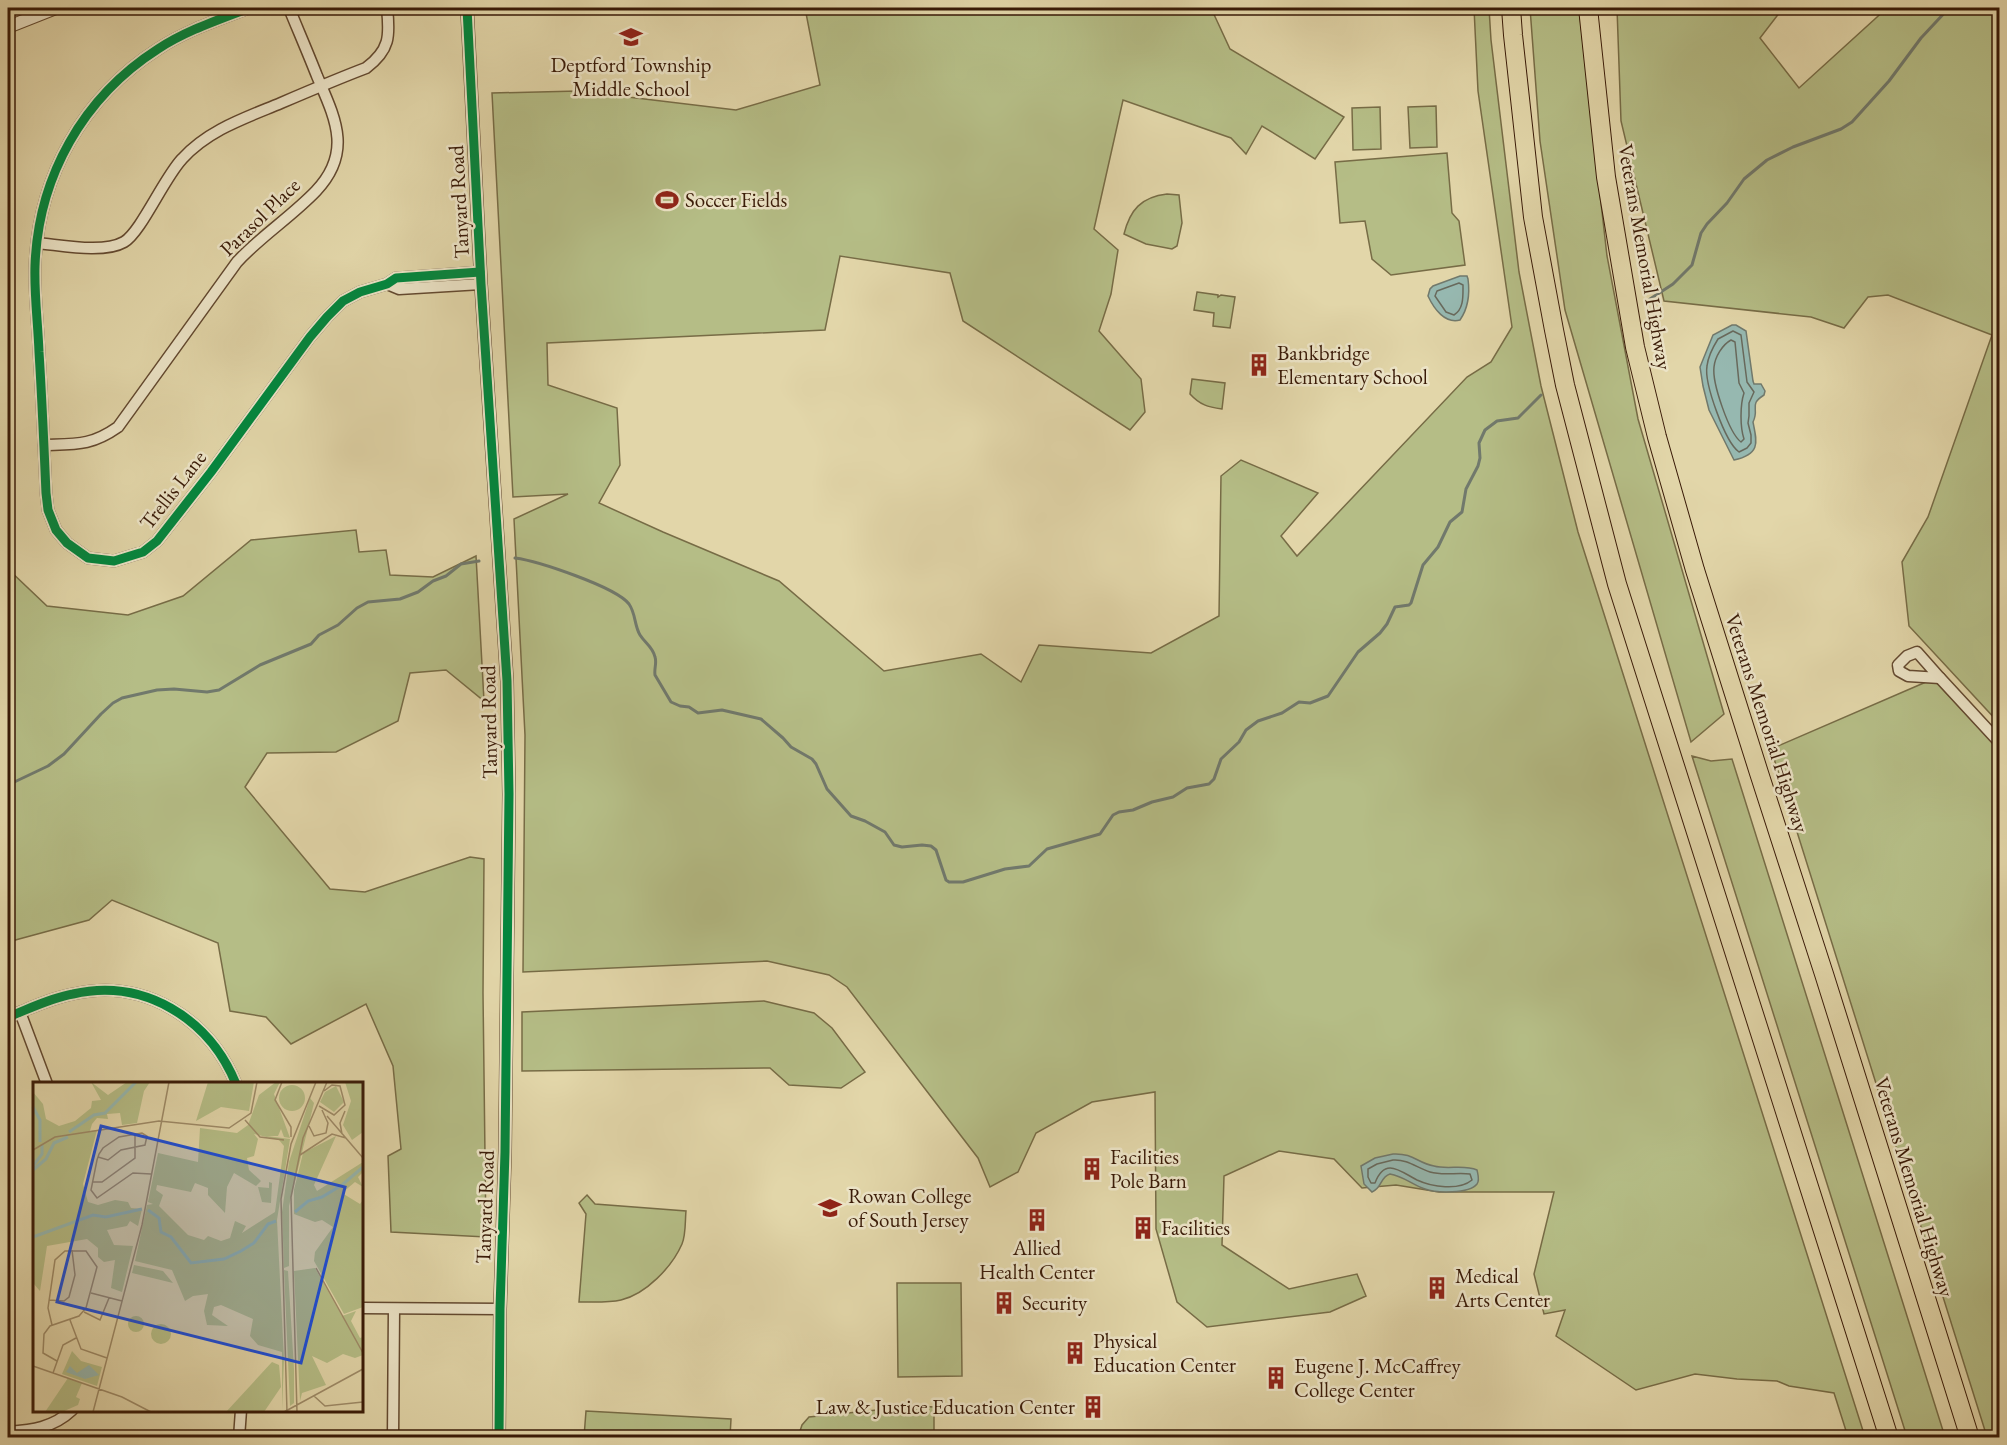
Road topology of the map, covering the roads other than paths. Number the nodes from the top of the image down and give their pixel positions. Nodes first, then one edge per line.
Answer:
1 (56, 8) edge
2 (249, 8) edge
3 (289, 8) edge
4 (387, 8) edge
5 (467, 8) edge
6 (1511, 8) edge
7 (1588, 8) edge
8 (8, 27) edge
9 (321, 85) junction
10 (37, 243) junction
11 (481, 278) junction
12 (44, 446) junction
13 (1940, 678) dead end
14 (2000, 743) edge
15 (20, 1012) junction
16 (8, 1017) edge
17 (47, 1082) edge
18 (235, 1082) edge
19 (363, 1308) edge
20 (394, 1309) junction
21 (500, 1309) junction
22 (69, 1412) edge
23 (241, 1412) edge
24 (8, 1432) edge
25 (239, 1437) edge
26 (393, 1437) edge
27 (498, 1437) edge
28 (1889, 1437) edge
29 (1970, 1437) edge

1 - 8 street
2 - 10 street, Trellis Lane
3 - 9 street, Parasol Place
4 - 9 street
5 - 11 street, Tanyard Road
6 - 28 highway
7 - 29 highway, Veterans Memorial Highway
9 - 10 street
9 - 12 street, Parasol Place
10 - 12 street, Trellis Lane
11 - 12 street, Trellis Lane
11 - 21 street, Tanyard Road
13 - 14 street
15 - 16 street
15 - 17 street
15 - 18 street
19 - 20 street
20 - 21 street
20 - 26 street
21 - 27 street, Tanyard Road
22 - 24 street
23 - 25 street

